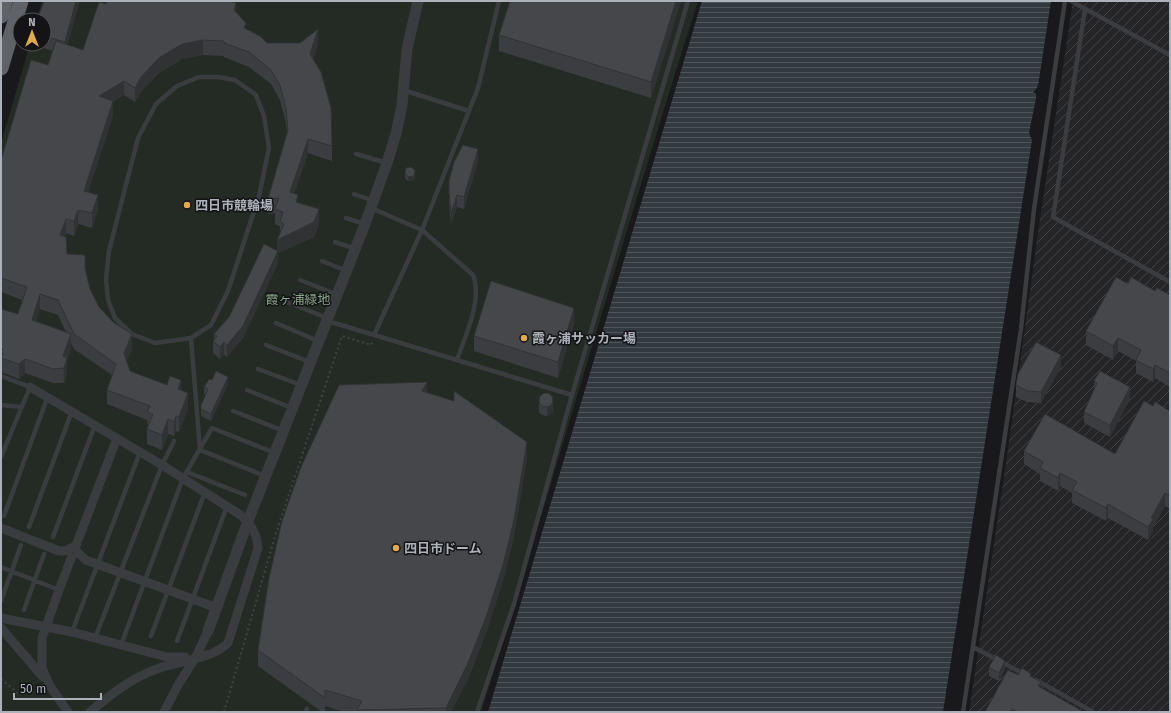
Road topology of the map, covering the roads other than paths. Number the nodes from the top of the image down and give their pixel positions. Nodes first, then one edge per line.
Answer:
1 (5, 1) edge
2 (21, 1) edge
3 (418, 1) edge
4 (499, 1) edge
5 (688, 1) edge
6 (1065, 1) edge
7 (1071, 1) edge
8 (1085, 9) junction
9 (1, 16) edge
10 (1170, 55) edge
11 (1, 68) edge
12 (403, 90) junction
13 (469, 112) junction
14 (356, 154) dead end
15 (387, 163) junction
16 (354, 194) dead end
17 (372, 205) junction
18 (346, 218) dead end
19 (365, 224) junction
20 (422, 230) junction
21 (335, 242) dead end
22 (356, 249) junction
23 (322, 262) dead end
24 (346, 271) junction
25 (300, 280) dead end
26 (1170, 282) edge
27 (338, 295) junction
28 (287, 302) dead end
29 (328, 320) junction
30 (276, 323) dead end
31 (374, 335) junction
32 (191, 338) junction
33 (320, 341) junction
34 (266, 345) dead end
35 (457, 360) junction
36 (312, 363) junction
37 (258, 369) dead end
38 (1, 376) edge
39 (303, 386) junction
40 (30, 387) junction
41 (247, 390) dead end
42 (572, 395) junction
43 (48, 396) junction
44 (1, 405) edge
45 (22, 407) junction
46 (293, 409) junction
47 (72, 411) junction
48 (233, 411) dead end
49 (95, 425) junction
50 (284, 431) junction
51 (117, 438) junction
52 (174, 441) dead end
53 (200, 450) junction
54 (140, 452) junction
55 (275, 453) junction
56 (1, 457) edge
57 (162, 465) junction
58 (185, 475) junction
59 (266, 476) junction
60 (205, 492) junction
61 (245, 495) dead end
62 (227, 506) junction
63 (4, 516) dead end
64 (248, 521) junction
65 (29, 526) dead end
66 (1, 528) edge
67 (53, 537) dead end
68 (22, 545) dead end
69 (75, 546) junction
70 (44, 554) dead end
71 (97, 564) junction
72 (1, 567) edge
73 (12, 572) junction
74 (120, 572) junction
75 (35, 580) junction
76 (144, 581) junction
77 (167, 589) junction
78 (59, 590) junction
79 (192, 598) junction
80 (1, 601) edge
81 (217, 608) junction
82 (24, 610) dead end
83 (1, 618) edge
84 (45, 626) junction
85 (1, 628) edge
86 (208, 631) joint
87 (72, 632) junction
88 (151, 636) dead end
89 (95, 638) junction
90 (176, 641) dead end
91 (121, 645) junction
92 (973, 647) junction
93 (196, 657) junction
94 (50, 686) junction
95 (68, 712) edge
96 (90, 712) edge
97 (164, 712) edge
98 (477, 712) edge
99 (963, 712) edge
100 (1093, 712) edge

1 - 9 highway
2 - 11 highway
3 - 12 street
4 - 13 lane
5 - 42 lane
6 - 92 lane
7 - 8 lane
8 - 10 lane
8 - 26 lane
12 - 13 lane
12 - 15 street
13 - 20 lane
14 - 15 lane
15 - 17 street
16 - 17 lane
17 - 19 street
17 - 20 lane
18 - 19 lane
19 - 22 street
20 - 31 lane
20 - 35 lane
21 - 22 lane
22 - 24 street
23 - 24 lane
24 - 27 street
25 - 27 lane
27 - 29 street
28 - 29 lane
29 - 31 lane
29 - 33 street
30 - 33 lane
31 - 35 lane
32 - 32 lane
32 - 53 lane
33 - 36 street
34 - 36 lane
35 - 42 lane
36 - 39 street
37 - 39 lane
38 - 40 lane
39 - 46 street
40 - 43 street
40 - 45 lane
41 - 46 lane
42 - 98 lane
43 - 47 street
43 - 63 lane
44 - 45 lane
45 - 56 lane
46 - 50 street
47 - 49 street
47 - 65 lane
48 - 50 lane
49 - 51 street
49 - 67 lane
50 - 55 street
51 - 54 street
51 - 69 street
52 - 57 lane
53 - 55 lane
53 - 58 lane
53 - 59 lane
54 - 57 street
54 - 71 lane
55 - 59 street
57 - 58 street
57 - 74 lane
58 - 60 street
58 - 61 lane
58 - 76 lane
59 - 64 street
60 - 62 street
60 - 77 lane
62 - 64 street
62 - 79 lane
64 - 81 street
64 - 93 street
66 - 69 street
68 - 73 lane
69 - 71 street
69 - 78 street
70 - 75 lane
71 - 74 street
71 - 87 lane
72 - 73 lane
73 - 75 lane
73 - 80 lane
74 - 76 street
74 - 89 lane
75 - 78 lane
75 - 82 lane
76 - 77 street
76 - 91 lane
77 - 79 street
77 - 88 lane
78 - 84 street
79 - 81 street
79 - 90 lane
81 - 86 street
83 - 84 street
84 - 87 street
84 - 94 street
85 - 94 street
86 - 93 street
87 - 89 street
89 - 91 street
91 - 93 street
92 - 99 lane
92 - 100 lane
93 - 96 street
93 - 97 street
94 - 95 street

